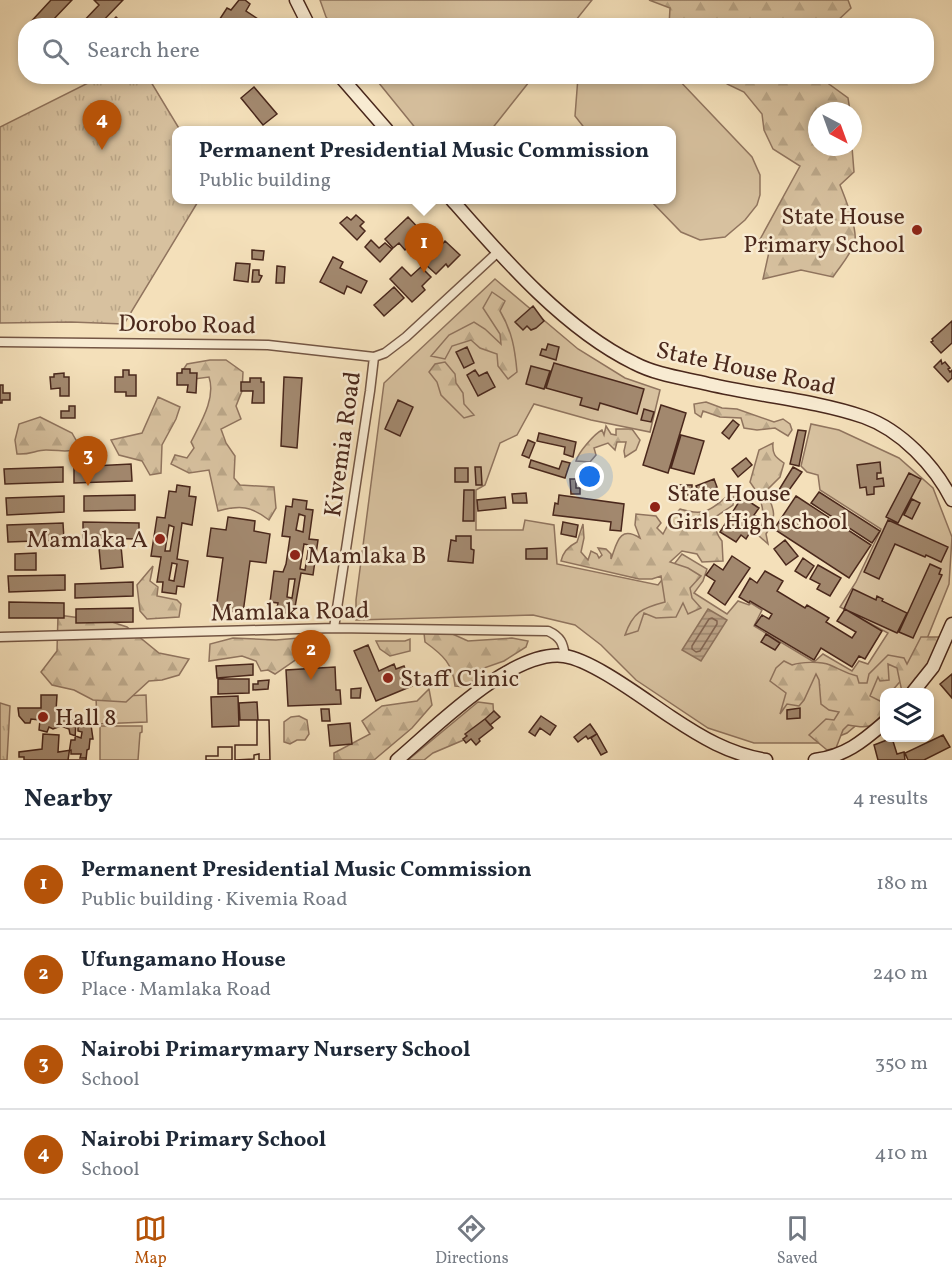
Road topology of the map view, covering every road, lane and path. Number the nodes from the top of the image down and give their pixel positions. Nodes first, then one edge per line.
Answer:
1 (296, 0) edge
2 (305, 18) edge
3 (347, 84) edge
4 (384, 126) edge
5 (456, 204) edge
6 (499, 251) junction
7 (0, 342) edge
8 (374, 357) junction
9 (950, 492) edge
10 (952, 624) edge
11 (334, 628) junction
12 (0, 638) edge
13 (565, 657) junction
14 (917, 688) edge
15 (880, 727) edge
16 (846, 757) edge
17 (397, 760) edge
18 (766, 760) edge
19 (815, 760) edge

1 - 2 street
3 - 4 street
5 - 6 street, State House Road
6 - 8 street, Kivemia Road
6 - 9 street, State House Road
7 - 8 street, Dorobo Road
8 - 11 street, Kivemia Road
10 - 14 street
11 - 12 street, Mamlaka Road
11 - 13 street, Mamlaka Road
13 - 17 street
13 - 18 street
15 - 16 street
16 - 19 street

